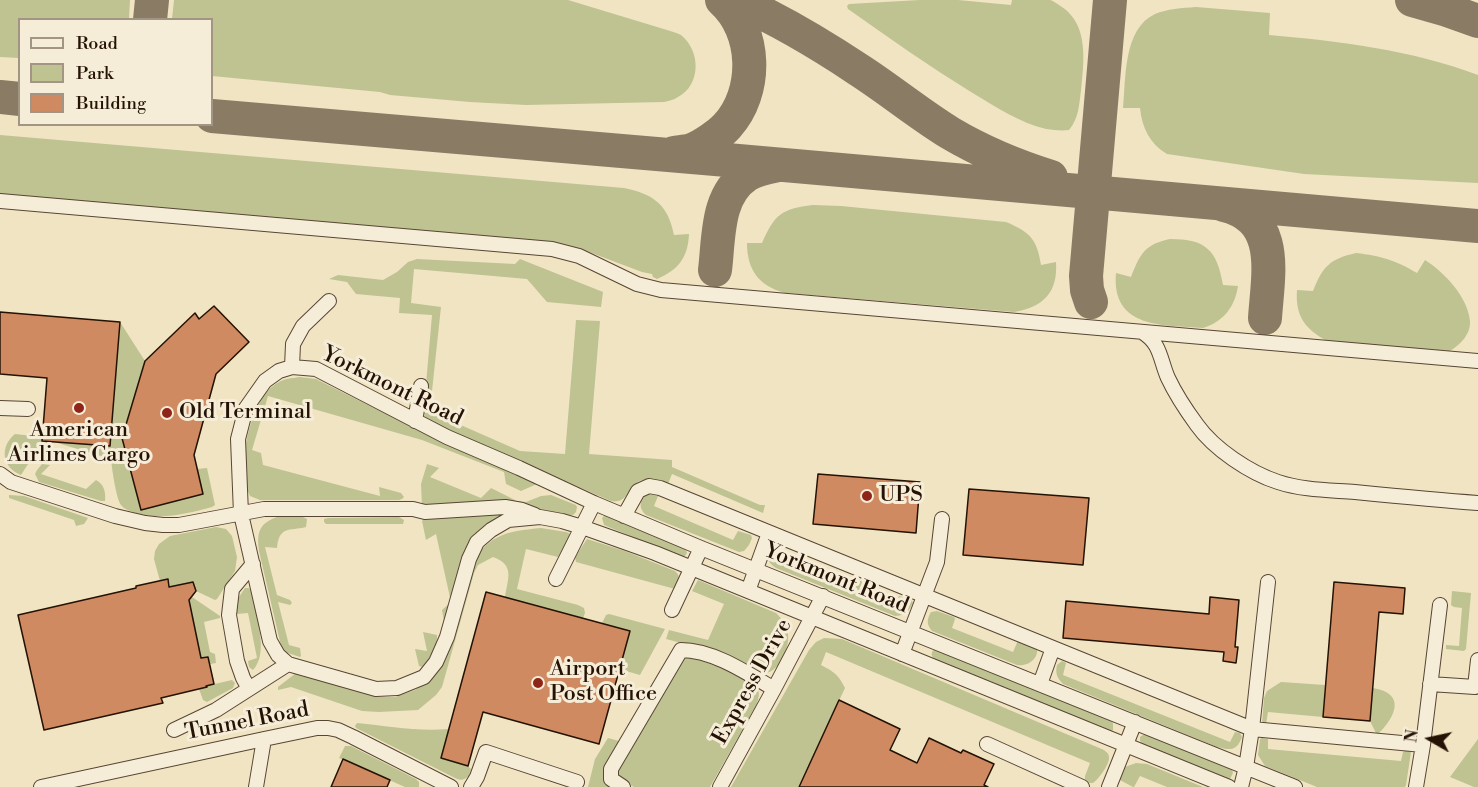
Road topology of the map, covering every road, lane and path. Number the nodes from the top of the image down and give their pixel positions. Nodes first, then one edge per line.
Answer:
1 (0, 201) edge
2 (329, 301) dead end
3 (1142, 332) junction
4 (1478, 361) edge
5 (292, 367) junction
6 (421, 386) dead end
7 (0, 408) edge
8 (28, 409) dead end
9 (415, 421) junction
10 (0, 474) edge
11 (594, 503) junction
12 (1478, 503) edge
13 (241, 514) junction
14 (624, 516) junction
15 (540, 517) junction
16 (942, 519) dead end
17 (582, 527) junction
18 (769, 533) junction
19 (701, 548) junction
20 (253, 564) junction
21 (692, 568) junction
22 (756, 569) junction
23 (556, 579) dead end
24 (1268, 582) dead end
25 (748, 591) junction
26 (823, 596) junction
27 (925, 596) junction
28 (1440, 605) dead end
29 (672, 610) dead end
30 (812, 617) junction
31 (911, 632) junction
32 (1053, 648) junction
33 (902, 654) junction
34 (1478, 660) edge
35 (288, 664) junction
36 (1040, 684) junction
37 (1430, 684) junction
38 (249, 689) junction
39 (774, 689) junction
40 (1134, 722) junction
41 (1252, 729) junction
42 (174, 730) dead end
43 (264, 739) junction
44 (987, 744) dead end
45 (1126, 745) junction
46 (1423, 745) junction
47 (1246, 767) junction
48 (577, 782) dead end
49 (433, 783) edge
50 (41, 787) edge
51 (256, 787) edge
52 (451, 787) edge
53 (471, 787) edge
54 (623, 787) edge
55 (720, 787) edge
56 (1082, 787) edge
57 (1109, 787) edge
58 (1229, 787) edge
59 (1241, 787) edge
60 (1295, 787) edge
61 (1416, 787) edge

1 - 3 street
2 - 5 street
3 - 4 street
3 - 12 street
5 - 9 street, Yorkmont Road
5 - 13 street, Yorkmont Road
6 - 9 street
7 - 8 street
9 - 11 street, Yorkmont Road
10 - 13 street
11 - 14 street, Yorkmont Road
11 - 17 street
13 - 15 street
13 - 20 street, Yorkmont Road
14 - 18 street
14 - 19 street, Yorkmont Road
15 - 17 street, Yorkmont Road
15 - 35 street, Yorkmont Road
16 - 27 street
17 - 21 street, Yorkmont Road
17 - 23 street
18 - 22 street
18 - 27 street
19 - 21 street
19 - 22 street, Yorkmont Road
20 - 35 street, Yorkmont Road
20 - 38 street
21 - 25 street, Yorkmont Road
21 - 29 street
22 - 25 street
22 - 26 street, Yorkmont Road
24 - 41 street
25 - 30 street, Yorkmont Road
26 - 30 street, Express Drive
26 - 31 street, Yorkmont Road
27 - 31 street
27 - 32 street
28 - 37 street
30 - 33 street, Yorkmont Road
30 - 39 street, Express Drive
31 - 33 street
31 - 36 street, Yorkmont Road
32 - 36 street
32 - 41 street
33 - 45 street, Yorkmont Road
34 - 37 street
35 - 38 street
36 - 40 street, Yorkmont Road
37 - 46 street
38 - 42 street
39 - 54 street
39 - 55 street, Express Drive
40 - 45 street
40 - 47 street, Yorkmont Road
41 - 46 street
41 - 47 street
43 - 49 street, Tunnel Road
43 - 50 street, Tunnel Road
43 - 51 street
44 - 56 street
45 - 57 street
45 - 58 street, Yorkmont Road
46 - 61 street
47 - 59 street
47 - 60 street, Yorkmont Road
48 - 53 street
49 - 52 street, Tunnel Road

